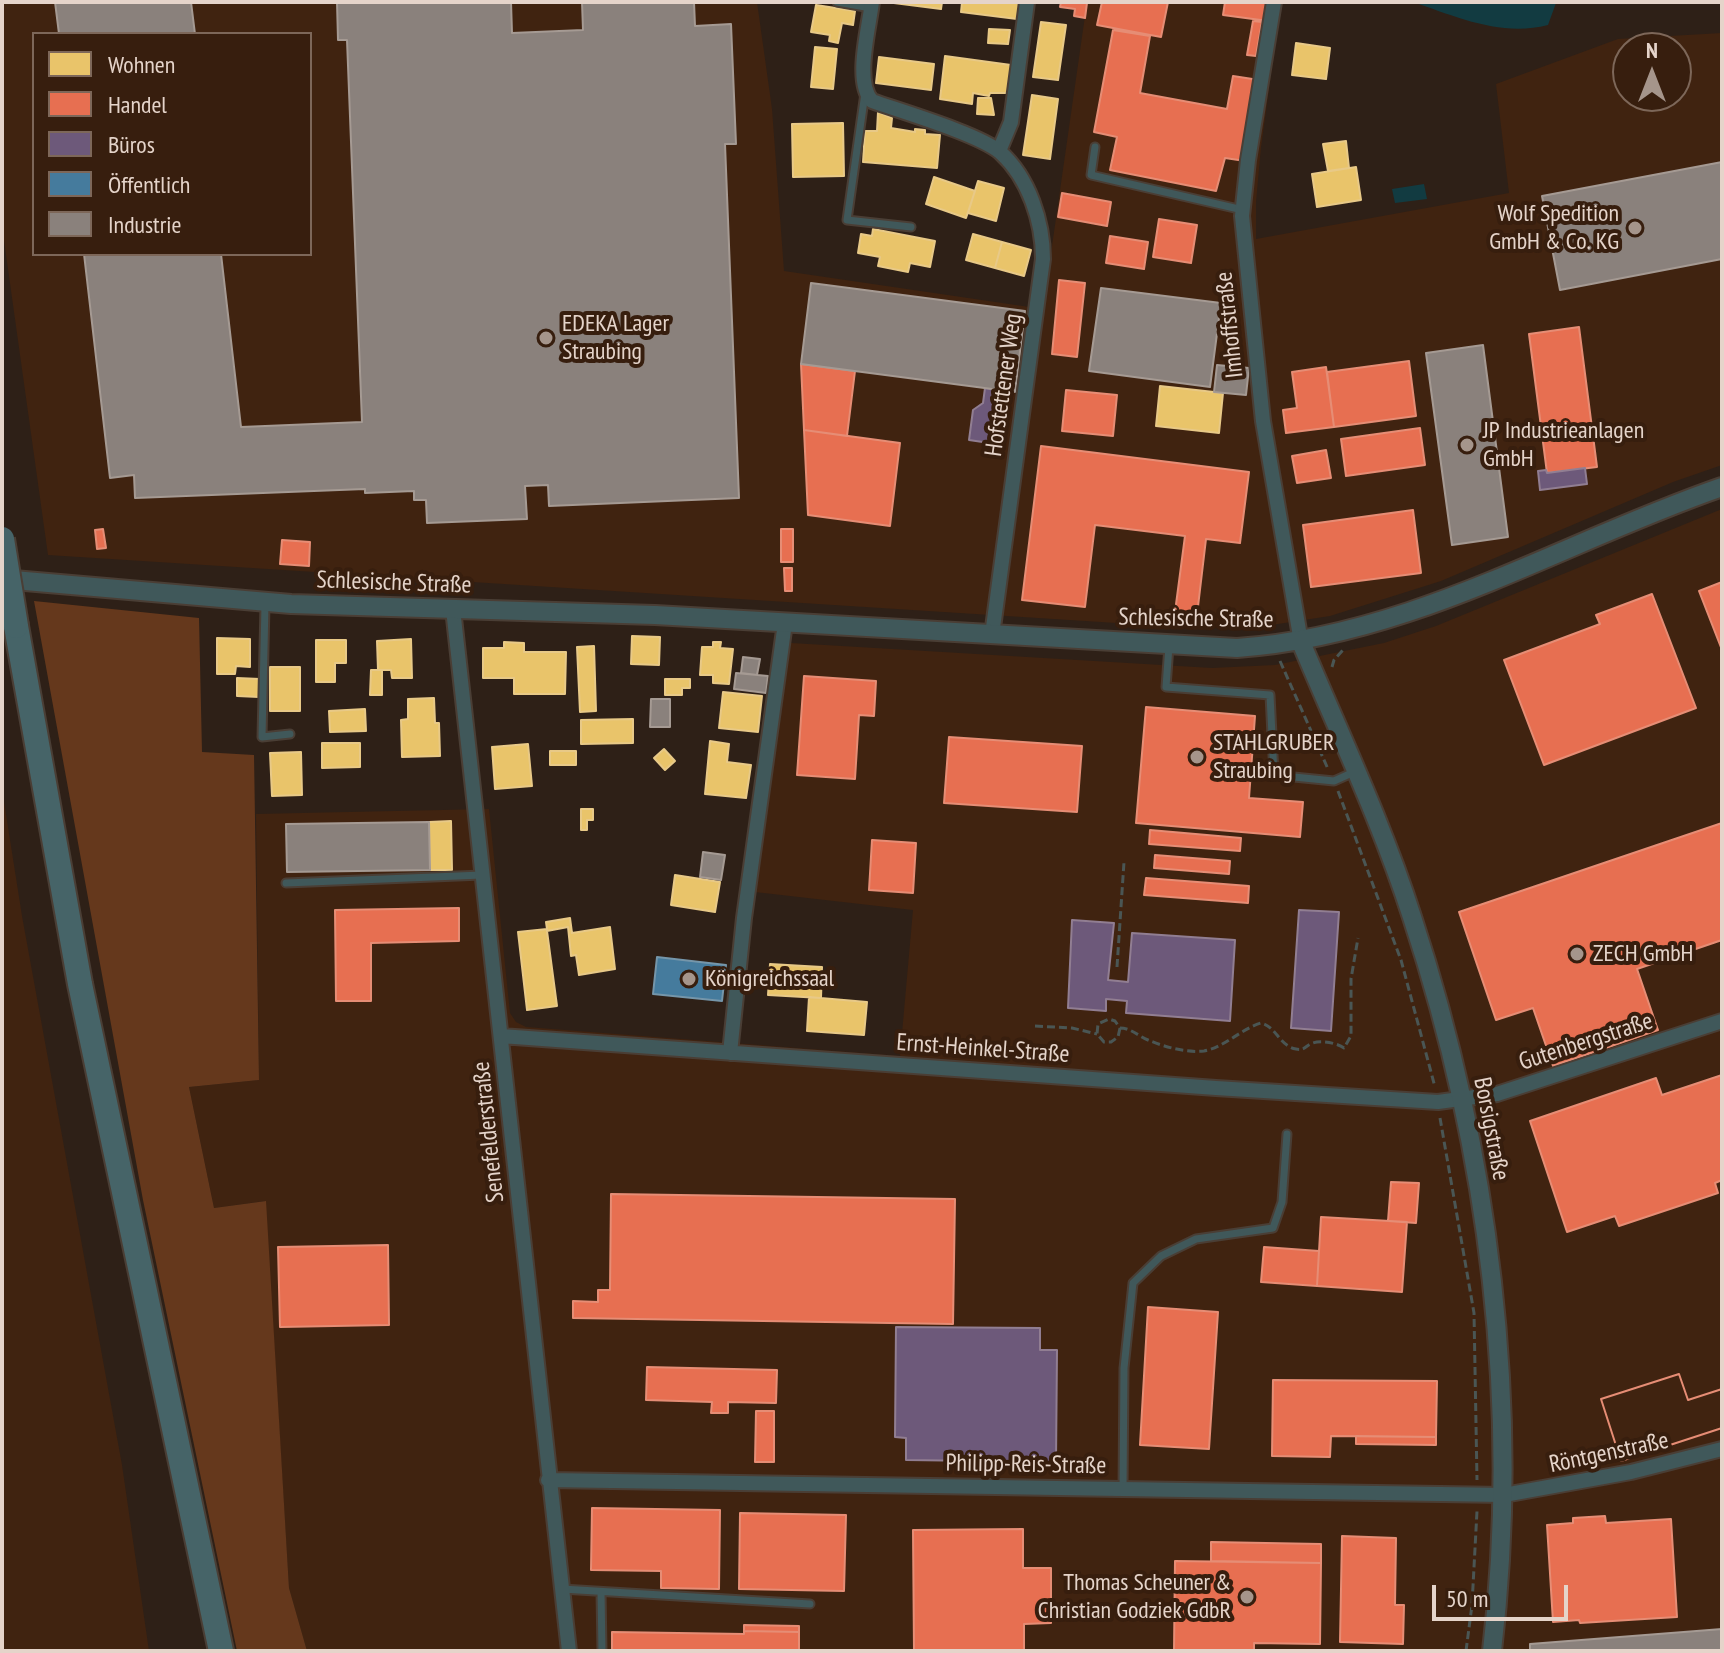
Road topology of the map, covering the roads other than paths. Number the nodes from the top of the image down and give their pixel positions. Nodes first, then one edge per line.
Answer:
1 (837, 2) edge
2 (1027, 2) edge
3 (1274, 2) edge
4 (871, 5) edge
5 (865, 93) junction
6 (1095, 147) dead end
7 (999, 151) junction
8 (1243, 210) junction
9 (911, 227) dead end
10 (1722, 487) edge
11 (2, 539) edge
12 (2, 579) edge
13 (265, 602) junction
14 (453, 609) junction
15 (785, 623) junction
16 (992, 635) junction
17 (1301, 642) junction
18 (1169, 645) junction
19 (290, 734) dead end
20 (1356, 771) junction
21 (482, 875) junction
22 (286, 883) dead end
23 (1722, 1021) edge
24 (501, 1036) junction
25 (730, 1053) junction
26 (1462, 1099) junction
27 (1287, 1134) dead end
28 (1722, 1449) edge
29 (548, 1480) junction
30 (1123, 1489) junction
31 (1504, 1495) junction
32 (560, 1589) junction
33 (601, 1592) junction
34 (810, 1604) dead end
35 (221, 1651) edge
36 (569, 1651) edge
37 (602, 1651) edge
38 (1492, 1651) edge

1 - 4 lane
2 - 7 street
3 - 8 street, Imhoffstraße
4 - 5 street
5 - 7 street
5 - 9 lane
6 - 8 lane
7 - 16 street, Hofstettener Weg
8 - 17 street, Imhoffstraße
10 - 17 street, Schlesische Straße
11 - 35 highway, bridge
12 - 13 street, Schlesische Straße
13 - 14 street, Schlesische Straße
13 - 19 lane
14 - 15 street, Schlesische Straße
14 - 21 street, Senefelderstraße
15 - 16 street, Schlesische Straße
15 - 25 street
16 - 18 street, Schlesische Straße
17 - 18 street, Schlesische Straße
17 - 20 street, Borsigstraße
18 - 20 lane
20 - 26 street, Borsigstraße
21 - 22 lane
21 - 24 street, Senefelderstraße
23 - 26 street, Gutenbergstraße
24 - 25 street, Ernst-Heinkel-Straße
24 - 29 street, Senefelderstraße
25 - 26 street, Ernst-Heinkel-Straße
26 - 31 street, Borsigstraße
27 - 30 lane
28 - 31 street, Röntgenstraße
29 - 30 street, Philipp-Reis-Straße
29 - 32 street, Senefelderstraße
30 - 31 street, Philipp-Reis-Straße
31 - 38 street, Borsigstraße
32 - 33 lane
32 - 36 street, Senefelderstraße
33 - 34 lane
33 - 37 lane

